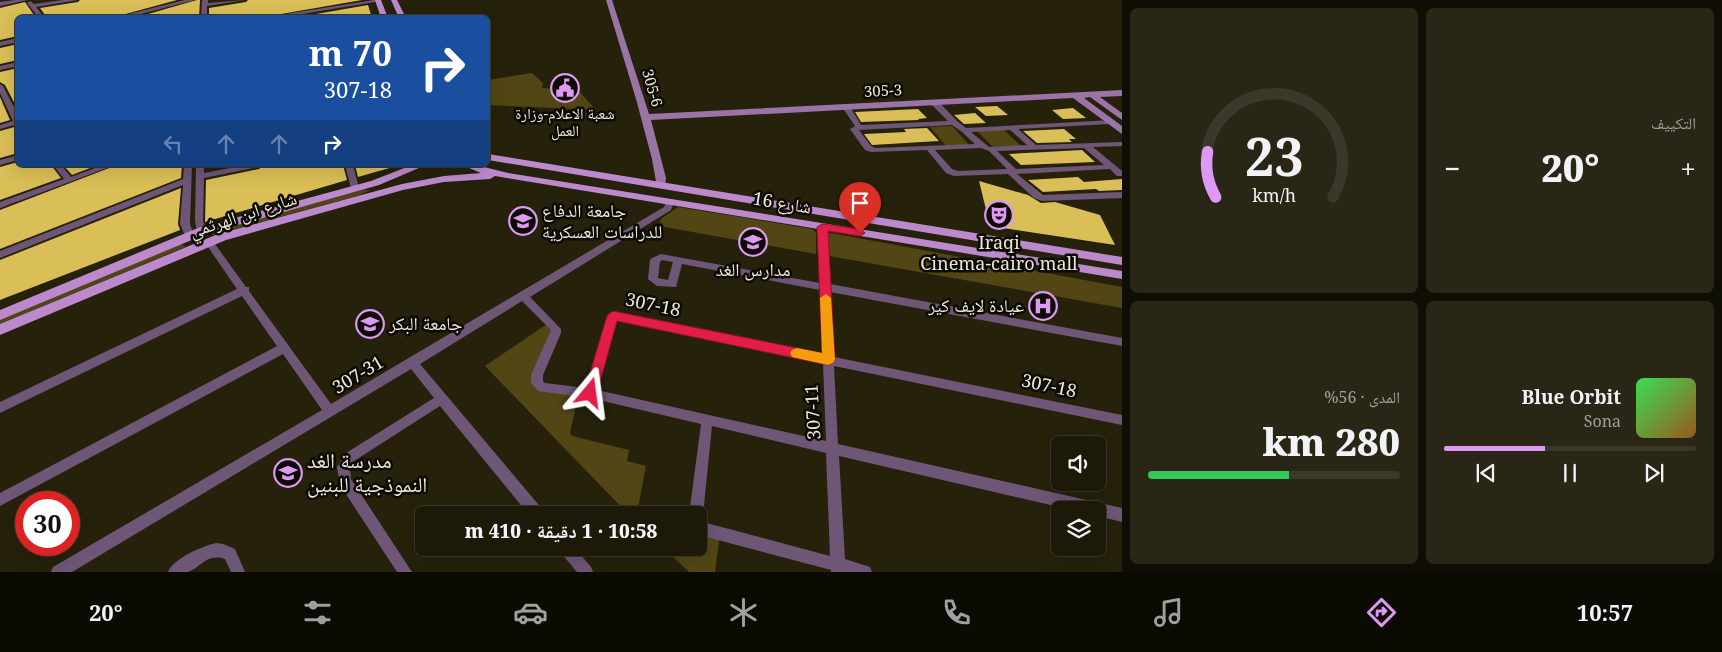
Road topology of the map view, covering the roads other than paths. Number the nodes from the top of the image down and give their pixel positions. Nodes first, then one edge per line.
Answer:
1 (26, 0) edge
2 (75, 0) edge
3 (192, 0) edge
4 (198, 0) edge
5 (243, 0) edge
6 (394, 0) edge
7 (609, 0) edge
8 (378, 1) edge
9 (204, 3) edge
10 (0, 4) edge
11 (32, 6) junction
12 (40, 15) edge
13 (129, 15) edge
14 (198, 15) edge
15 (283, 15) edge
16 (384, 15) edge
17 (402, 15) edge
18 (15, 41) edge
19 (0, 44) edge
20 (15, 65) edge
21 (0, 68) edge
22 (0, 86) edge
23 (1122, 93) edge
24 (1091, 94) junction
25 (1075, 95) junction
26 (934, 102) junction
27 (846, 107) junction
28 (646, 117) junction
29 (1122, 117) edge
30 (15, 118) edge
31 (1110, 122) junction
32 (15, 123) edge
33 (954, 123) junction
34 (0, 127) edge
35 (859, 127) junction
36 (1011, 127) junction
37 (965, 130) junction
38 (1122, 131) edge
39 (1122, 144) edge
40 (1087, 146) junction
41 (929, 148) junction
42 (986, 148) junction
43 (1034, 148) junction
44 (490, 157) edge
45 (15, 158) edge
46 (0, 163) edge
47 (59, 167) edge
48 (105, 167) edge
49 (188, 167) edge
50 (200, 167) edge
51 (248, 167) edge
52 (350, 167) edge
53 (417, 167) edge
54 (472, 167) edge
55 (1111, 167) junction
56 (1012, 172) junction
57 (1122, 174) edge
58 (199, 176) junction
59 (508, 176) junction
60 (69, 180) junction
61 (187, 180) junction
62 (661, 185) junction
63 (377, 187) junction
64 (355, 188) junction
65 (1122, 195) edge
66 (724, 196) junction
67 (670, 202) junction
68 (0, 205) edge
69 (300, 209) junction
70 (723, 211) junction
71 (822, 227) junction
72 (205, 236) junction
73 (192, 241) junction
74 (0, 254) edge
75 (678, 260) dead end
76 (1122, 261) edge
77 (1122, 275) edge
78 (825, 288) junction
79 (244, 290) junction
80 (524, 296) junction
81 (0, 315) edge
82 (0, 330) edge
83 (1122, 342) edge
84 (284, 348) junction
85 (828, 360) junction
86 (412, 363) junction
87 (590, 393) junction
88 (441, 399) junction
89 (0, 408) edge
90 (330, 412) junction
91 (707, 420) junction
92 (1122, 420) edge
93 (832, 448) junction
94 (0, 500) edge
95 (530, 506) edge
96 (697, 506) edge
97 (1122, 515) edge
98 (707, 530) edge
99 (573, 556) edge
100 (838, 568) edge
101 (58, 572) edge
102 (175, 572) edge
103 (238, 572) edge
104 (405, 572) edge
105 (586, 572) edge
106 (864, 572) edge

1 - 10 street
1 - 11 street
2 - 11 street
3 - 13 street
4 - 14 street
5 - 9 street
6 - 17 main road
7 - 28 street, 305-6
8 - 15 street
8 - 16 main road
11 - 12 street
18 - 19 street
20 - 21 street
22 - 30 street
23 - 24 street, 305-3
24 - 25 street, 305-3
24 - 29 street
25 - 26 street, 305-3
25 - 31 street
26 - 27 street, 305-3
26 - 33 street
27 - 28 street, 305-3
27 - 35 street
28 - 62 street, 305-6
31 - 36 street
31 - 38 street
32 - 34 street
33 - 35 street
33 - 37 street
35 - 41 street
36 - 37 street
36 - 43 street
37 - 42 street
39 - 40 street
40 - 43 street
40 - 55 street
41 - 42 street
41 - 56 street
42 - 43 street
42 - 56 street
44 - 62 main road, شارع 16
45 - 46 street
47 - 60 street
48 - 60 street
49 - 61 street
50 - 58 street
51 - 58 street
52 - 64 street
53 - 63 main road, شارع ابن الهرثمي
54 - 59 main road, شارع 16
55 - 56 street
55 - 57 street
56 - 65 street
58 - 72 street
59 - 63 main road, شارع ابن الهرثمي
59 - 67 main road, شارع 16
60 - 68 street
61 - 73 street
61 - 74 street
62 - 66 main road, شارع 16
63 - 64 main road, شارع ابن الهرثمي
63 - 69 main road, شارع ابن الهرثمي
64 - 69 main road, شارع ابن الهرثمي
66 - 70 main road
66 - 76 main road, شارع 16
67 - 70 main road, شارع 16
67 - 80 street, 307-31
69 - 72 main road, شارع ابن الهرثمي
70 - 71 main road, شارع 16
71 - 77 main road, شارع 16
71 - 78 street, 307-11
72 - 73 main road, شارع ابن الهرثمي
72 - 79 street
73 - 81 main road, شارع ابن الهرثمي
73 - 82 main road, شارع ابن الهرثمي
75 - 78 street
78 - 83 street
78 - 85 street, 307-11
79 - 84 street
79 - 89 street
80 - 86 street, 307-31
80 - 87 street
84 - 90 street
84 - 94 street
85 - 87 street, 307-18
85 - 92 street, 307-18
85 - 93 street, 307-11
86 - 88 street
86 - 90 street, 307-31
87 - 91 street
88 - 95 street
88 - 104 street
90 - 101 street, 307-31
91 - 93 street
91 - 96 street
93 - 97 street
93 - 100 street, 307-11
98 - 100 street
99 - 105 street
100 - 106 street
102 - 103 street

